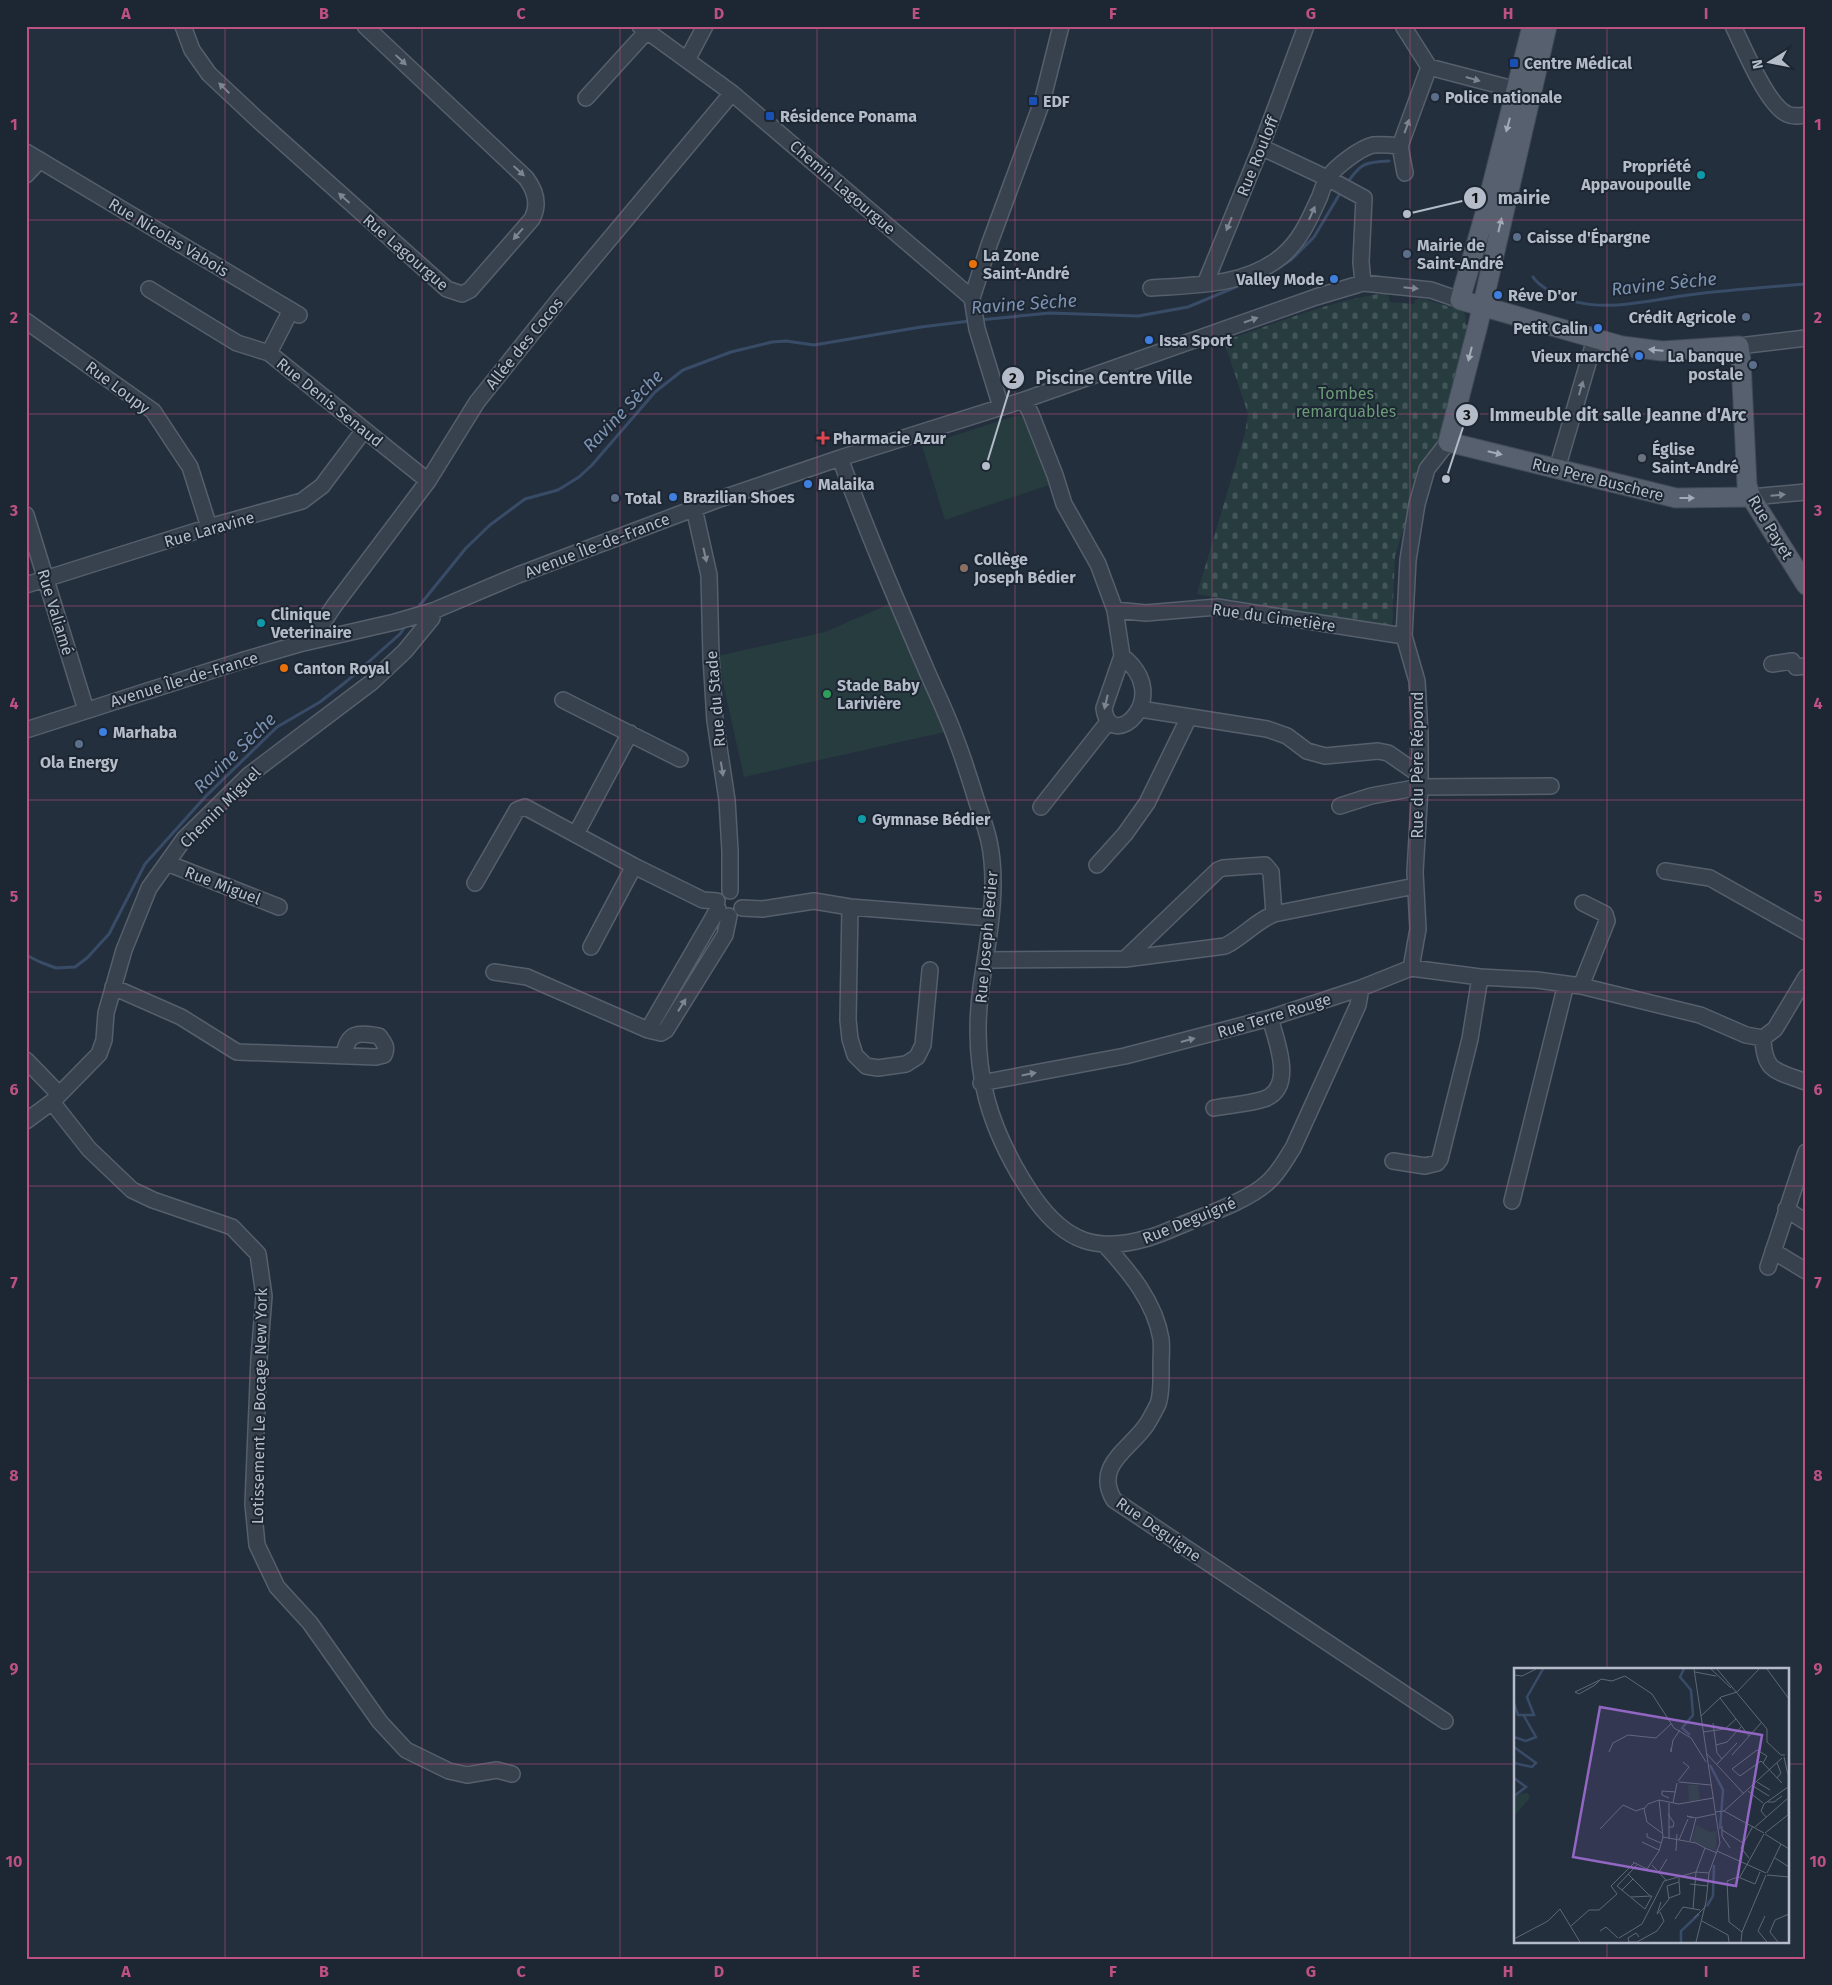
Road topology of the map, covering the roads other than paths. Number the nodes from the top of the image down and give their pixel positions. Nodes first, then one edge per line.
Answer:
1 (183, 26) edge
2 (365, 26) edge
3 (705, 26) edge
4 (1061, 26) edge
5 (1306, 26) edge
6 (1403, 26) edge
7 (1532, 26) edge
8 (1547, 26) edge
9 (1733, 26) edge
10 (644, 29) edge
11 (687, 60) junction
12 (1429, 67) junction
13 (1517, 90) junction
14 (732, 93) junction
15 (586, 98) dead end
16 (1806, 115) edge
17 (1400, 146) junction
18 (1261, 147) junction
19 (26, 152) edge
20 (40, 160) junction
21 (1405, 173) dead end
22 (26, 175) edge
23 (1329, 179) junction
24 (1363, 283) junction
25 (1205, 284) junction
26 (1151, 288) dead end
27 (149, 289) dead end
28 (1460, 300) junction
29 (972, 304) junction
30 (1481, 306) junction
31 (26, 321) edge
32 (1806, 338) edge
33 (1595, 339) junction
34 (1739, 346) junction
35 (269, 353) junction
36 (1024, 400) junction
37 (1001, 406) junction
38 (364, 430) junction
39 (1448, 442) junction
40 (840, 458) junction
41 (1558, 469) junction
42 (428, 481) junction
43 (1806, 492) edge
44 (1751, 497) junction
45 (694, 508) junction
46 (26, 515) edge
47 (210, 528) junction
48 (46, 579) junction
49 (1806, 584) edge
50 (26, 585) edge
51 (334, 606) junction
52 (1114, 610) junction
53 (433, 611) junction
54 (338, 634) junction
55 (1404, 636) junction
56 (322, 638) junction
57 (1122, 656) junction
58 (1772, 664) dead end
59 (1806, 666) edge
60 (563, 700) dead end
61 (1140, 709) junction
62 (86, 710) junction
63 (1189, 717) junction
64 (1108, 722) junction
65 (26, 730) edge
66 (630, 733) junction
67 (680, 759) dead end
68 (1420, 781) junction
69 (1551, 786) dead end
70 (1340, 806) dead end
71 (1041, 807) dead end
72 (576, 834) junction
73 (167, 863) junction
74 (1097, 865) dead end
75 (634, 866) junction
76 (1665, 871) dead end
77 (475, 883) dead end
78 (1415, 886) junction
79 (730, 891) junction
80 (1584, 903) dead end
81 (279, 907) dead end
82 (850, 907) junction
83 (742, 908) junction
84 (721, 909) junction
85 (1274, 914) junction
86 (990, 918) junction
87 (1806, 932) edge
88 (590, 947) dead end
89 (1125, 959) junction
90 (987, 960) junction
91 (1411, 968) junction
92 (930, 970) dead end
93 (494, 972) dead end
94 (1806, 976) edge
95 (1480, 977) junction
96 (1574, 985) junction
97 (113, 987) junction
98 (1361, 988) junction
99 (1270, 1018) junction
100 (1762, 1038) junction
101 (344, 1056) dead end
102 (26, 1060) edge
103 (1806, 1082) edge
104 (982, 1083) junction
105 (55, 1098) junction
106 (1214, 1108) dead end
107 (26, 1120) edge
108 (1806, 1152) edge
109 (1393, 1161) dead end
110 (1512, 1201) dead end
111 (1786, 1209) junction
112 (1806, 1222) edge
113 (1105, 1245) junction
114 (1773, 1251) junction
115 (1768, 1267) dead end
116 (1806, 1271) edge
117 (1445, 1721) dead end
118 (512, 1774) dead end

2 -> 1 street, Rue Lagourgue
3 - 11 street
4 - 29 street
5 - 18 street, Rue Rouloff
6 - 12 street
7 - 13 main road
30 -> 8 main road, Rue du Père Répond
9 - 16 street
10 - 11 street, Chemin Lagourgue
10 - 15 street
11 - 14 street, Chemin Lagourgue
12 -> 13 street
17 -> 12 street
13 -> 28 main road
14 - 29 street, Chemin Lagourgue
14 - 42 street, Allée des Cocos
17 - 21 street
17 - 23 street
18 - 23 street
18 -> 25 street, Rue Rouloff
19 - 20 street, Rue Nicolas Vabois
20 - 22 street
20 - 35 street, Rue Nicolas Vabois
23 - 24 street
25 -> 23 street
24 -> 28 street, Avenue Île-de-France
36 -> 24 street, Avenue Île-de-France
25 - 26 street
27 - 35 street, Rue Denis Senaud
28 - 30 main road, Avenue Île-de-France
29 - 37 street
30 - 33 main road, Avenue Île-de-France
30 -> 39 main road, Rue du Père Répond
31 - 47 street, Rue Loupy
32 - 34 street
34 -> 33 main road, Avenue Île-de-France
41 -> 33 street
34 - 44 main road, Rue Payet
35 - 38 street, Rue Denis Senaud
36 - 37 street, Avenue Île-de-France
36 - 52 street
37 - 40 street, Avenue Île-de-France
38 - 42 street, Rue Denis Senaud
38 - 47 street, Rue Laravine
39 -> 41 main road, Rue Pere Buschere
39 - 55 street, Rue du Père Répond
40 - 45 street, Avenue Île-de-France
40 - 86 street, Rue Joseph Bedier
41 -> 44 main road, Rue Pere Buschere
42 - 51 street, Allée des Cocos
44 -> 43 street
44 - 49 main road, Rue Payet
45 - 53 street, Avenue Île-de-France
45 -> 79 street, Rue du Stade
46 - 48 street, Rue Valiamé
47 - 48 street, Rue Laravine
48 - 50 street, Rue Laravine
48 - 62 street, Rue Valiamé
51 - 54 street
51 - 56 street, Allée des Cocos
52 - 55 street, Rue du Cimetière
52 - 57 street
53 - 54 street, Avenue Île-de-France
53 - 73 street, Chemin Miguel
54 - 56 street, Avenue Île-de-France
55 - 68 street, Rue du Père Répond
56 - 62 street, Avenue Île-de-France
57 - 61 street
57 -> 64 street
58 - 59 street
60 - 66 street
61 - 63 street
61 - 64 street
62 - 65 street, Avenue Île-de-France
63 - 68 street
63 - 74 street
64 - 71 street
66 - 67 street
66 - 72 street
68 - 69 street
68 - 70 street
68 - 78 street, Rue du Père Répond
72 - 75 street
72 - 77 street
73 - 81 street, Rue Miguel
73 - 97 street, Chemin Miguel
75 - 84 street
75 - 88 street
76 - 87 street
78 - 85 street
78 - 91 street, Rue du Père Répond
79 - 83 street
79 - 84 street
80 - 96 street
82 - 83 street
82 - 86 street
82 - 92 street
83 - 84 street
84 - 93 street
85 - 89 street
85 - 89 street
86 - 90 street, Rue Joseph Bedier
89 - 90 street
90 - 104 street, Rue Joseph Bedier
91 - 95 street, Rue Terre Rouge
91 - 98 street, Rue Terre Rouge
94 - 100 street
95 - 96 street, Rue Terre Rouge
95 - 109 street
96 - 100 street, Rue Terre Rouge
96 - 110 street
97 - 101 street
97 - 105 street, Chemin Miguel
98 - 99 street, Rue Terre Rouge
98 - 113 street, Rue Deguigné
104 -> 99 street, Rue Terre Rouge
99 - 106 street
100 - 103 street
102 - 105 street, Lotissement Le Bocage New York
104 - 113 street, Rue Deguigné
105 - 107 street, Chemin Miguel
105 - 118 street, Lotissement Le Bocage New York
108 - 111 street
111 - 112 street
111 - 114 street
113 - 117 street, Rue Deguigne
114 - 115 street
114 - 116 street

